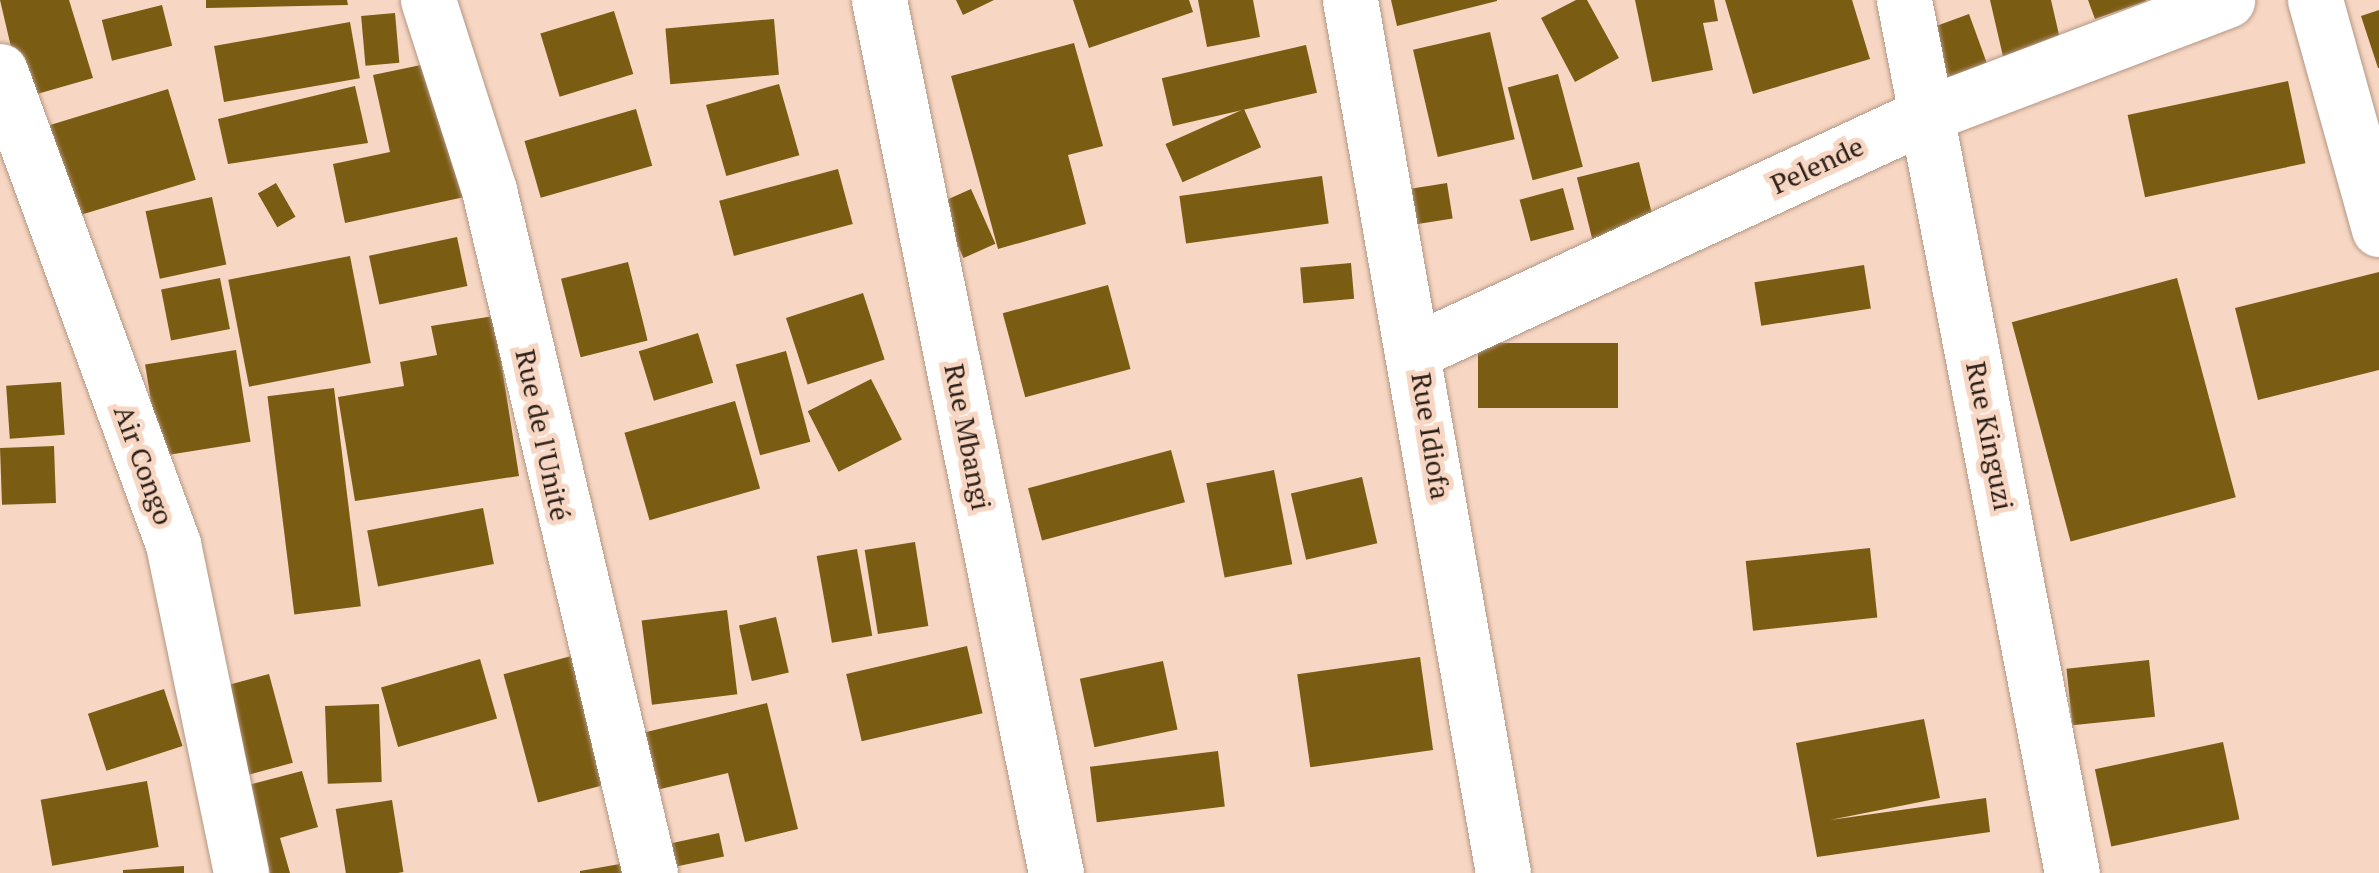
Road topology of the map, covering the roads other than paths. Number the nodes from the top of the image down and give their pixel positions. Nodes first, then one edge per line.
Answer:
1 (428, 0) edge
2 (879, 0) edge
3 (1350, 0) edge
4 (1904, 0) edge
5 (2227, 0) edge
6 (2315, 0) edge
7 (0, 71) edge
8 (1930, 113) junction
9 (2379, 229) edge
10 (1417, 350) junction
11 (241, 873) edge
12 (650, 873) edge
13 (1056, 873) edge
14 (1504, 873) edge
15 (2072, 873) edge

1 - 12 street, Rue de l'Unité
2 - 13 street, Rue Mbangi
3 - 10 street, Rue Idiofa
4 - 8 street, Rue Kinguzi
5 - 8 street, Pelende
6 - 9 street
7 - 11 street, Air Congo
8 - 10 street, Pelende
8 - 15 street, Rue Kinguzi
10 - 14 street, Rue Idiofa

